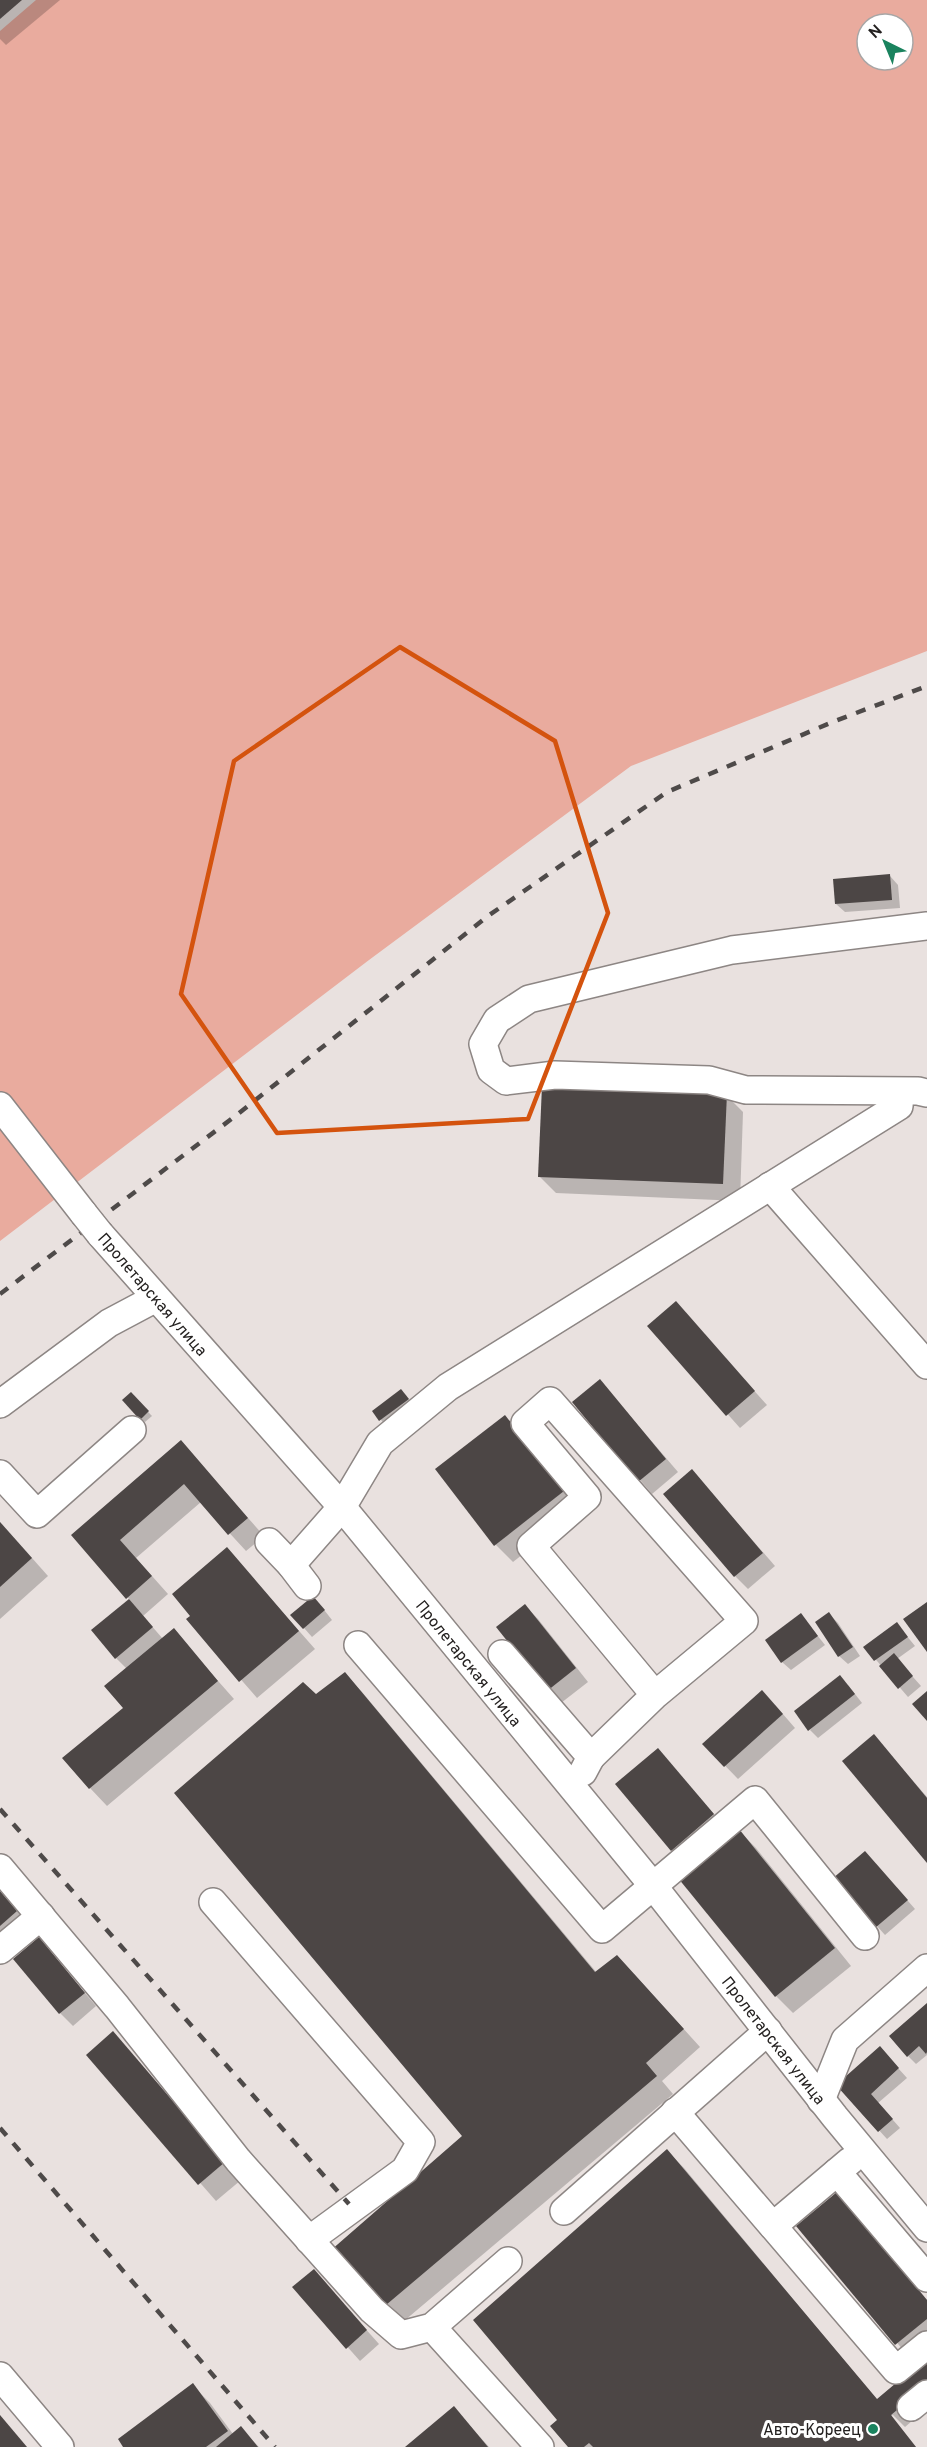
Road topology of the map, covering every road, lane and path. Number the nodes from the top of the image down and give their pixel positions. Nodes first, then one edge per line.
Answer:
1 (927, 926) edge
2 (900, 1093) junction
3 (927, 1094) edge
4 (0, 1106) edge
5 (770, 1186) junction
6 (156, 1298) junction
7 (927, 1365) edge
8 (0, 1404) edge
9 (132, 1430) dead end
10 (0, 1474) edge
11 (342, 1507) junction
12 (269, 1542) dead end
13 (358, 1645) dead end
14 (502, 1654) dead end
15 (656, 1695) junction
16 (591, 1757) junction
17 (574, 1791) junction
18 (0, 1868) edge
19 (654, 1887) junction
20 (213, 1902) dead end
21 (41, 1916) junction
22 (865, 1936) dead end
23 (0, 1950) edge
24 (927, 1968) edge
25 (768, 2031) junction
26 (822, 2100) junction
27 (675, 2112) junction
28 (862, 2150) junction
29 (837, 2172) junction
30 (564, 2211) dead end
31 (773, 2226) junction
32 (927, 2229) edge
33 (309, 2240) junction
34 (904, 2251) junction
35 (508, 2261) dead end
36 (927, 2278) edge
37 (432, 2327) junction
38 (927, 2345) edge
39 (0, 2376) edge
40 (60, 2447) edge
41 (540, 2447) edge

1 - 2 street
2 - 3 street
2 - 5 street
4 - 6 street, Пролетарская улица
5 - 7 street
5 - 11 street
6 - 8 street
6 - 11 street, Пролетарская улица
9 - 10 street
11 - 12 street
11 - 17 street, Пролетарская улица
13 - 19 street
14 - 16 street
15 - 15 street
15 - 16 street
16 - 17 street
17 - 19 street, Пролетарская улица
18 - 21 street
19 - 22 street
19 - 25 street, Пролетарская улица
20 - 33 street
21 - 23 street
21 - 33 street
24 - 26 street
25 - 26 street, Пролетарская улица
25 - 27 street
26 - 28 street, Пролетарская улица
27 - 30 street
27 - 31 street
28 - 29 street
28 - 32 street, Пролетарская улица
29 - 31 street
29 - 34 street
31 - 38 street
32 - 34 street
33 - 37 street
34 - 36 street
35 - 37 street
37 - 41 street
39 - 40 street

